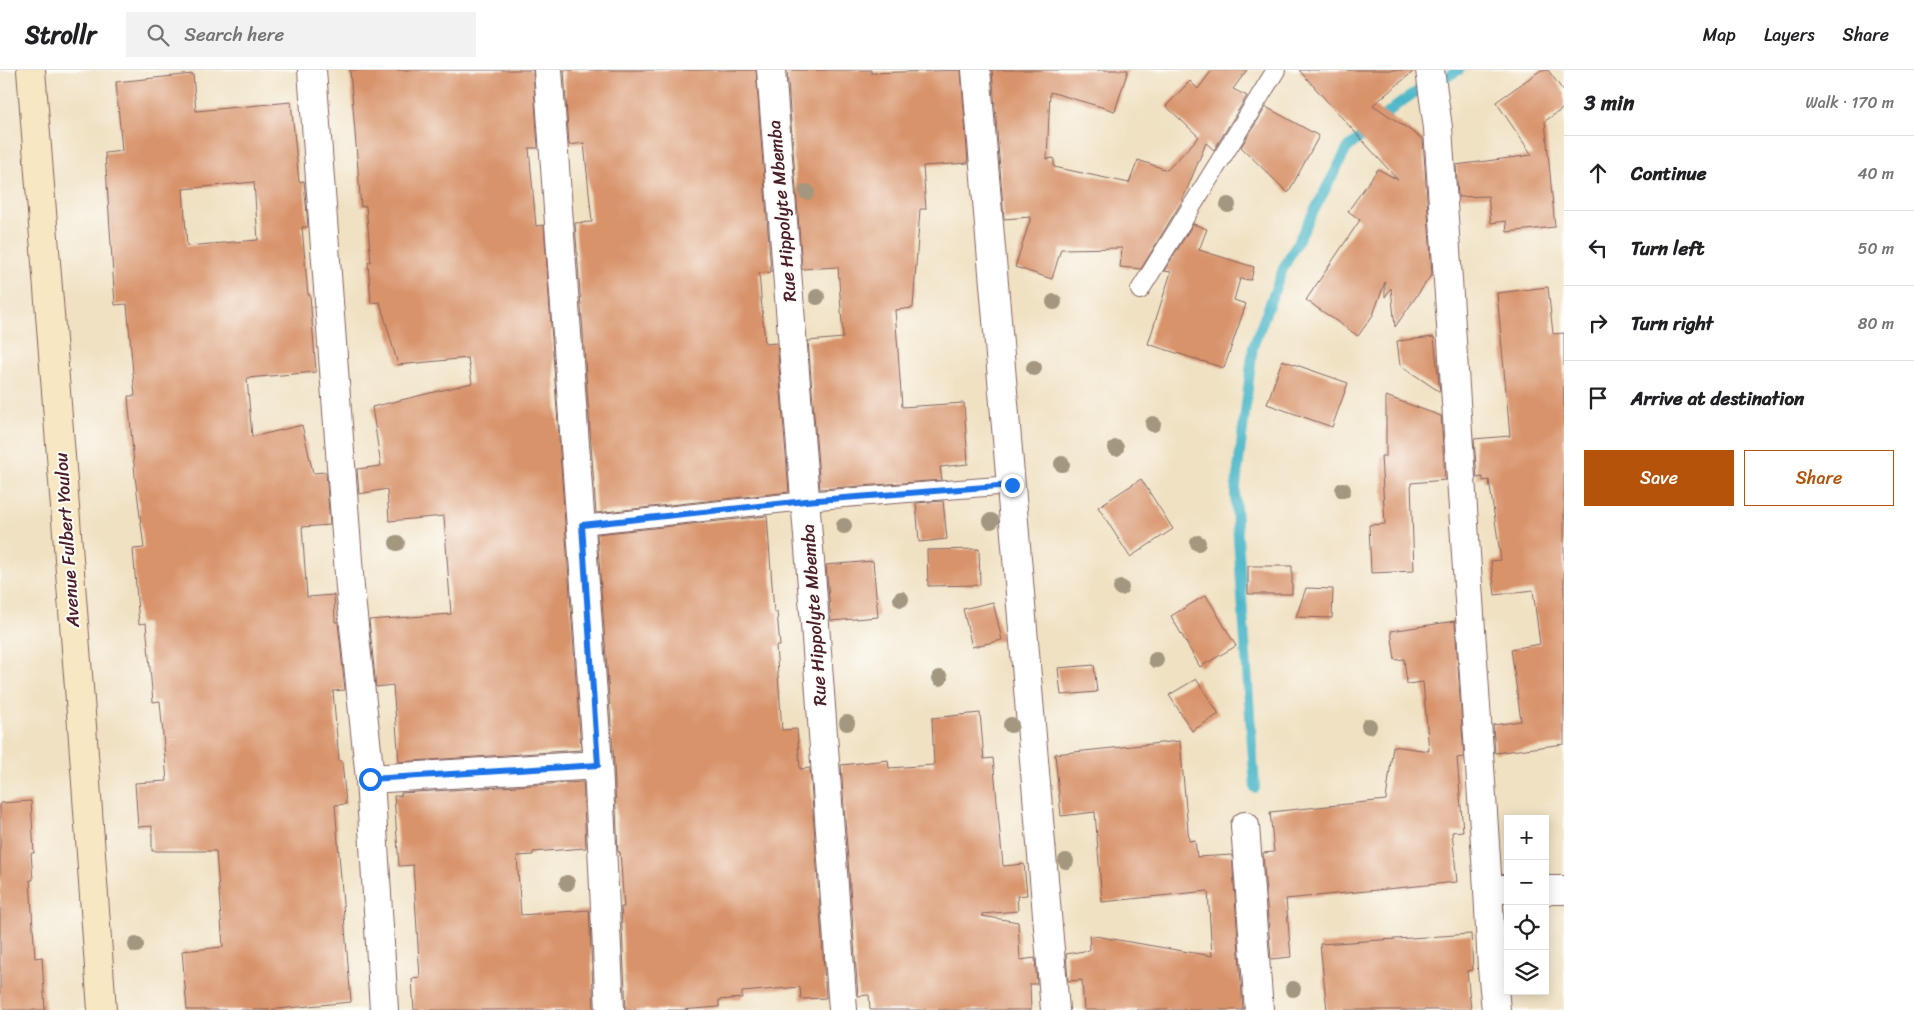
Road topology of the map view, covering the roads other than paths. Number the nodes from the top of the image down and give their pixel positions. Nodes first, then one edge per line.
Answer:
1 (31, 70) edge
2 (312, 70) edge
3 (548, 70) edge
4 (771, 70) edge
5 (976, 70) edge
6 (1276, 70) edge
7 (1430, 70) edge
8 (1140, 290) dead end
9 (1012, 485) junction
10 (805, 501) junction
11 (582, 525) junction
12 (598, 765) junction
13 (370, 779) junction
14 (1245, 826) dead end
15 (1498, 889) edge
16 (1549, 890) edge
17 (1564, 890) edge
18 (102, 1010) edge
19 (384, 1010) edge
20 (610, 1010) edge
21 (843, 1010) edge
22 (1055, 1010) edge
23 (1259, 1010) edge
24 (1496, 1010) edge

1 - 18 main road, Avenue Fulbert Youlou
2 - 13 street
3 - 11 street
4 - 10 street, Rue Hippolyte Mbemba
5 - 9 street
6 - 8 lane
7 - 15 street
9 - 10 lane
9 - 22 street
10 - 11 lane
10 - 21 street, Rue Hippolyte Mbemba
11 - 12 street
12 - 13 street
12 - 20 street
13 - 19 street
14 - 23 street
15 - 24 street
16 - 17 street

